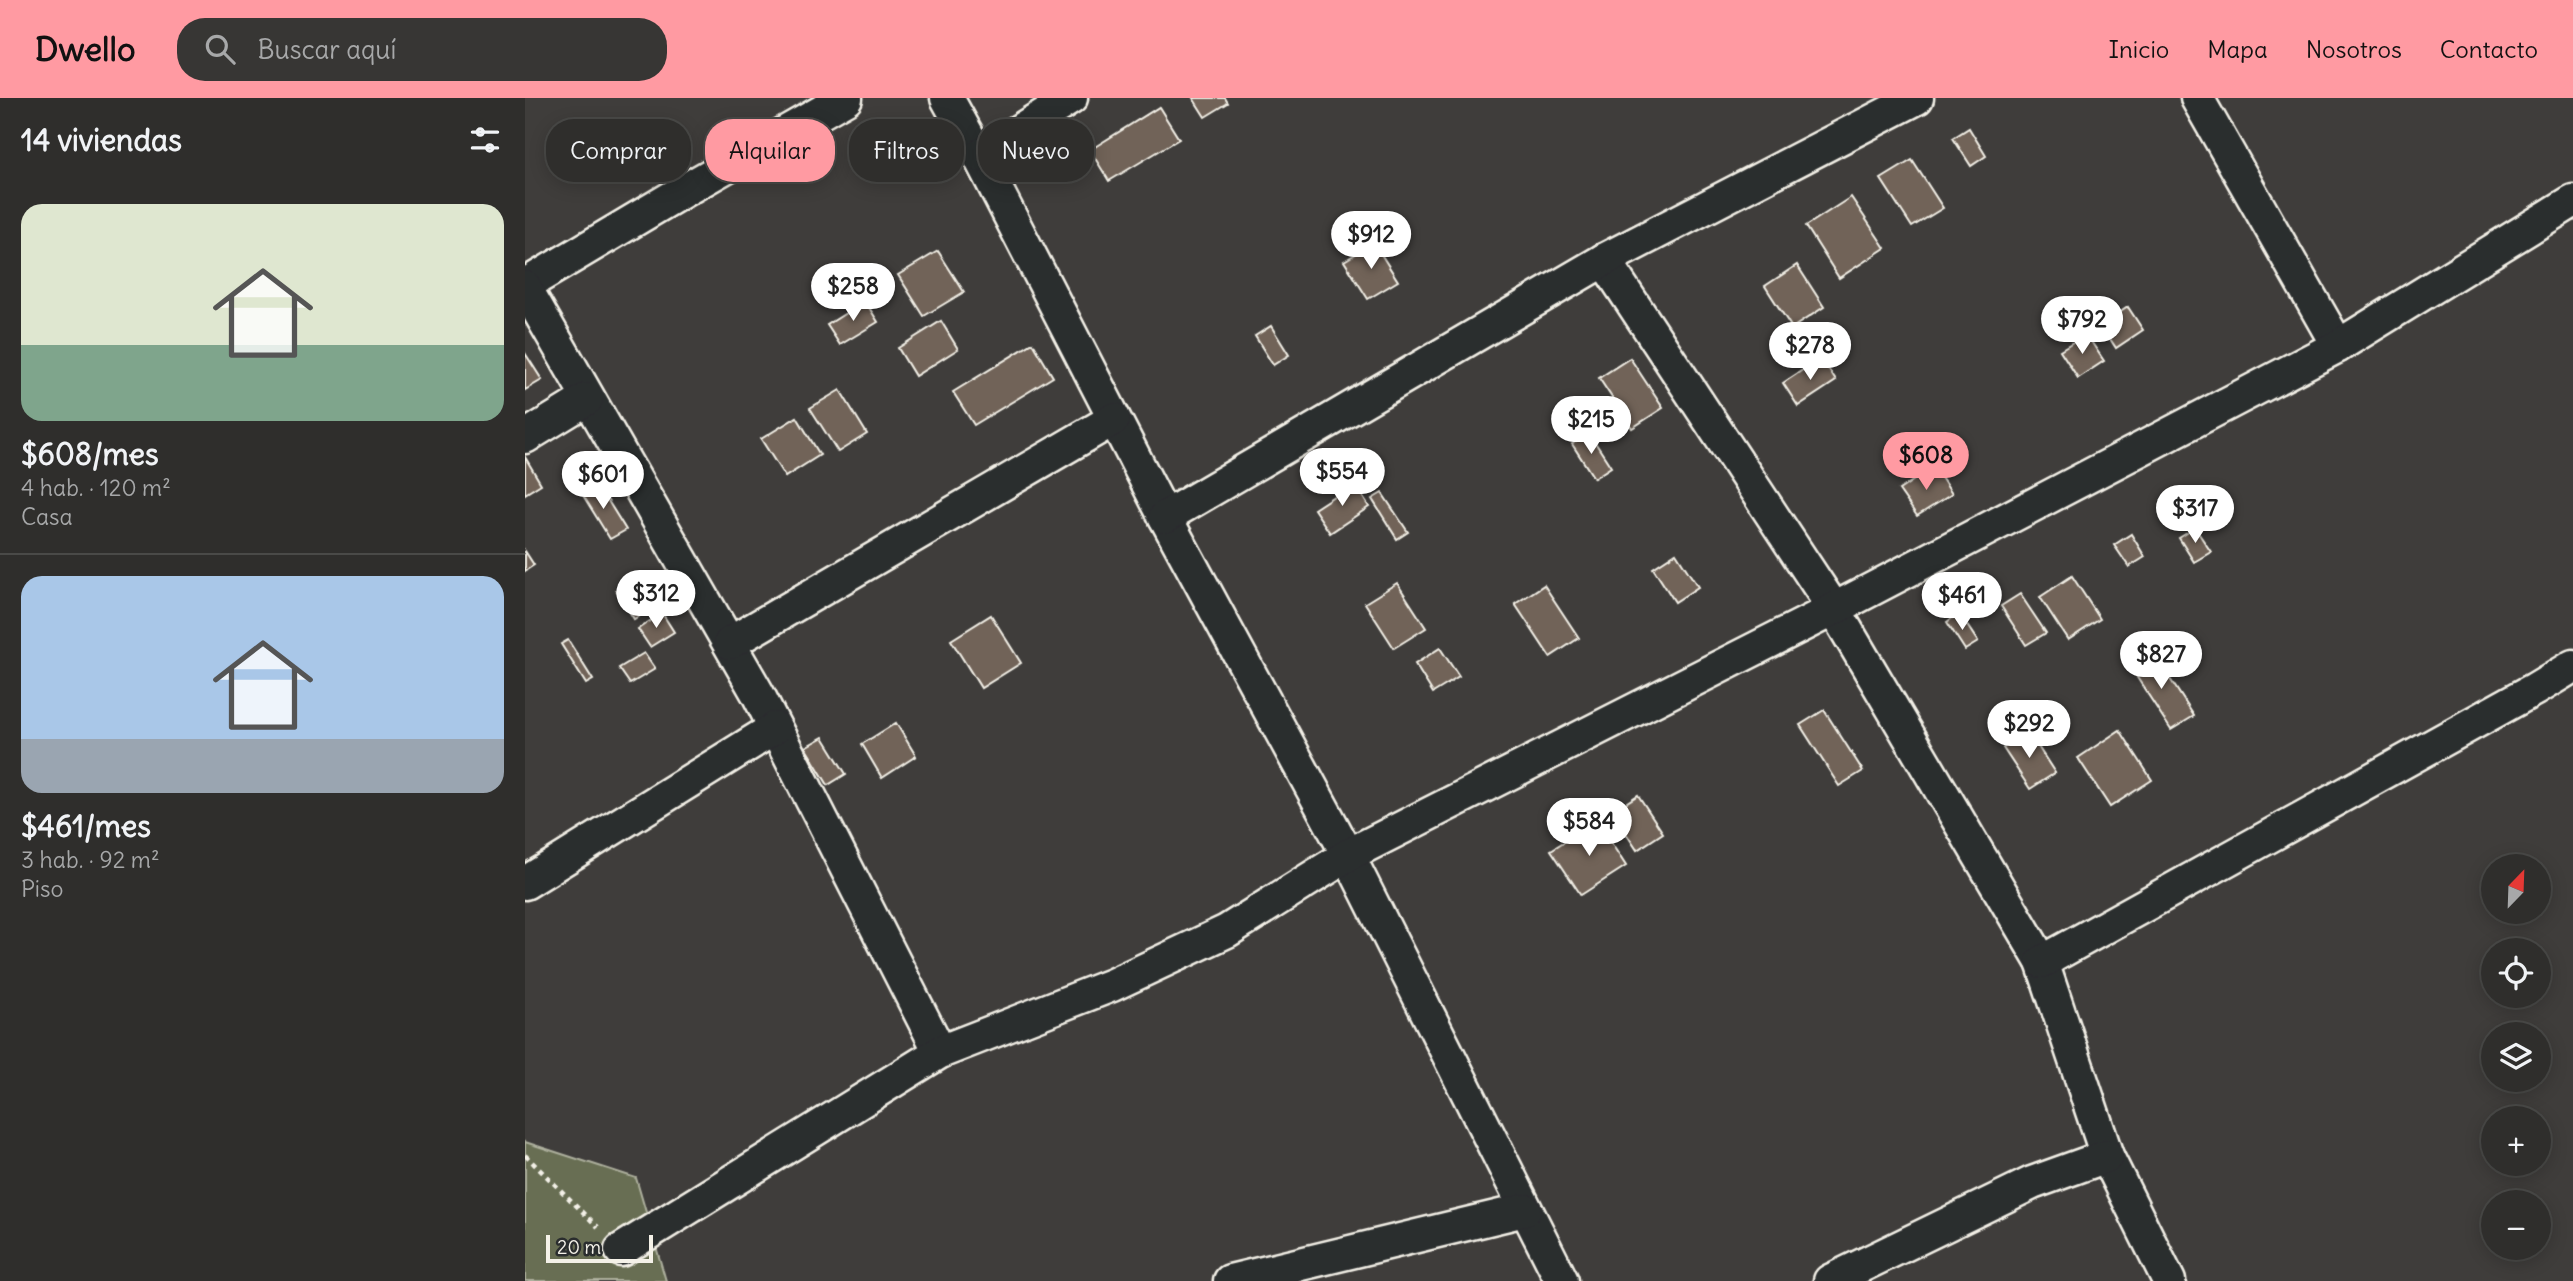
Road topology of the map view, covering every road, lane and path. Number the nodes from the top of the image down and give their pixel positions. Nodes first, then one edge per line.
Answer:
1 (846, 98) edge
2 (947, 98) edge
3 (1071, 98) edge
4 (1917, 98) edge
5 (2197, 98) edge
6 (1038, 119) edge
7 (978, 154) edge
8 (992, 182) edge
9 (2573, 201) edge
10 (1604, 260) junction
11 (525, 286) edge
12 (2338, 346) junction
13 (587, 399) junction
14 (1114, 419) junction
15 (525, 437) edge
16 (1165, 517) junction
17 (1834, 609) junction
18 (730, 643) junction
19 (2573, 666) edge
20 (775, 727) junction
21 (1348, 855) junction
22 (525, 883) edge
23 (2042, 962) junction
24 (940, 1052) junction
25 (525, 1154) edge
26 (2106, 1156) junction
27 (1525, 1210) junction
28 (621, 1250) joint
29 (1230, 1281) edge
30 (1562, 1281) edge
31 (1829, 1281) edge
32 (2169, 1281) edge

1 - 11 street
2 - 7 street
3 - 6 street
4 - 10 street
5 - 12 street
8 - 14 street
9 - 12 street
10 - 16 street
10 - 17 street
11 - 13 street
12 - 17 street
13 - 15 street
13 - 18 street
14 - 16 street
14 - 18 street
16 - 21 street
17 - 21 street
17 - 23 street
18 - 20 street
19 - 23 street
20 - 22 street
20 - 24 street
21 - 24 street
21 - 27 street
23 - 26 street
24 - 28 street
25 - 28 path
26 - 31 street
26 - 32 street
27 - 29 street
27 - 30 street

